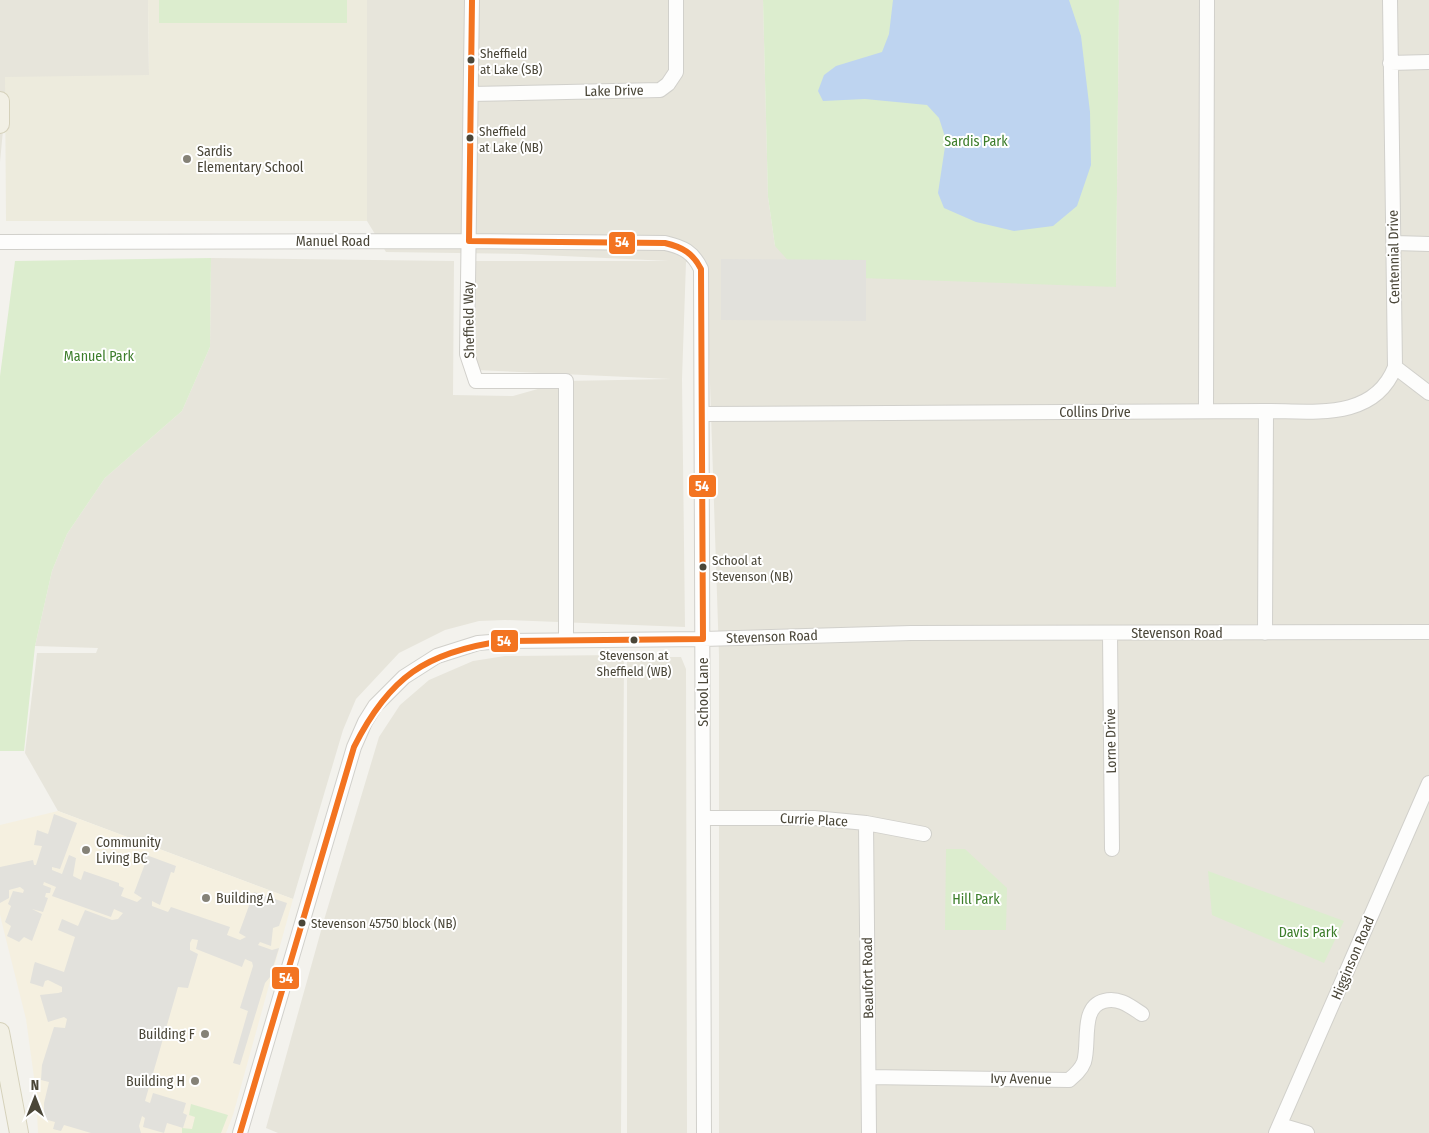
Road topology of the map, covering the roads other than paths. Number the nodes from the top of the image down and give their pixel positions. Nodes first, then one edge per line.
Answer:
1 (472, 0) edge
2 (676, 0) edge
3 (1207, 0) edge
4 (1390, 0) edge
5 (1429, 62) edge
6 (1390, 63) junction
7 (471, 94) junction
8 (0, 101) edge
9 (0, 124) edge
10 (469, 241) junction
11 (0, 242) edge
12 (665, 243) joint
13 (1395, 243) junction
14 (1429, 244) edge
15 (1395, 368) junction
16 (1429, 393) edge
17 (1206, 411) junction
18 (1266, 411) junction
19 (702, 414) junction
20 (1429, 632) edge
21 (1110, 633) junction
22 (1265, 633) junction
23 (703, 639) junction
24 (566, 640) junction
25 (1429, 783) edge
26 (704, 818) junction
27 (866, 823) junction
28 (924, 834) dead end
29 (1112, 849) dead end
30 (1142, 1014) dead end
31 (0, 1032) edge
32 (869, 1077) junction
33 (1278, 1129) edge
34 (19, 1133) edge
35 (240, 1133) edge
36 (704, 1133) edge
37 (869, 1133) edge
38 (1307, 1133) edge

1 - 7 street, Sheffield Way
2 - 7 street, Lake Drive
3 - 17 street
4 - 6 street, Centennial Drive
5 - 6 street
6 - 13 street, Centennial Drive
7 - 10 street, Sheffield Way
8 - 9 main road
10 - 11 street, Manuel Road
10 - 12 street, Manuel Road
10 - 24 street, Sheffield Way
12 - 19 street, School Lane
13 - 14 street
13 - 15 street, Centennial Drive
15 - 16 street
15 - 18 street
17 - 18 street, Collins Drive
17 - 19 street, Collins Drive
18 - 22 street
19 - 23 street, School Lane
20 - 22 street, Stevenson Road
21 - 22 street, Stevenson Road
21 - 23 street, Stevenson Road
21 - 29 street, Lorne Drive
23 - 24 street, Stevenson Road
23 - 26 street, School Lane
24 - 35 street, Stevenson Road
25 - 33 street, Higginson Road
26 - 27 street, Currie Place
26 - 36 street, School Lane
27 - 28 street, Currie Place
27 - 32 street, Beaufort Road
30 - 32 street, Ivy Avenue
31 - 34 main road
32 - 37 street, Beaufort Road
33 - 38 street

